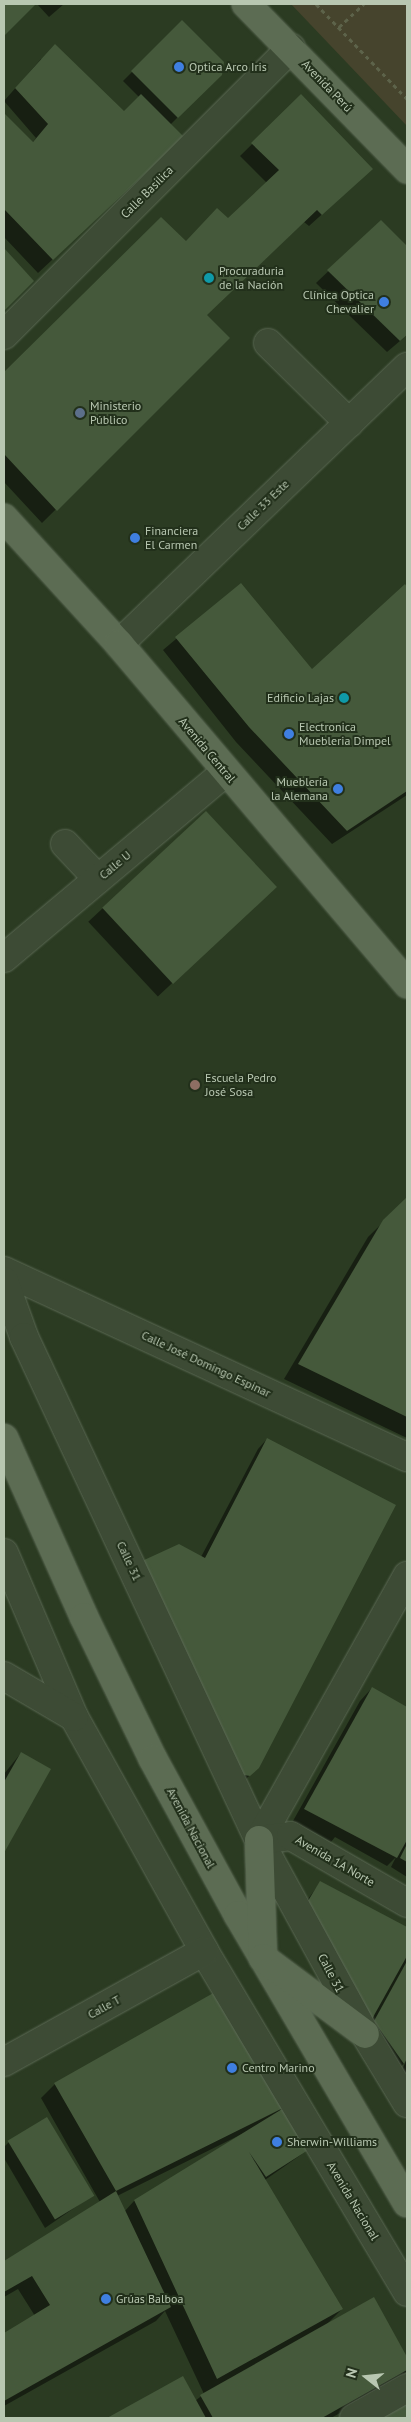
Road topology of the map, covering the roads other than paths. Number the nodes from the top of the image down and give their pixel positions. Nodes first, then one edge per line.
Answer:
1 (246, 4) edge
2 (291, 48) junction
3 (407, 169) edge
4 (4, 335) edge
5 (268, 343) dead end
6 (407, 367) edge
7 (349, 423) junction
8 (4, 518) edge
9 (118, 644) junction
10 (226, 772) junction
11 (65, 844) dead end
12 (98, 879) junction
13 (4, 958) edge
14 (407, 984) edge
15 (4, 1270) edge
16 (4, 1281) edge
17 (4, 1438) edge
18 (407, 1458) edge
19 (4, 1553) edge
20 (407, 1576) edge
21 (4, 1676) edge
22 (74, 1717) junction
23 (259, 1840) junction
24 (407, 1903) edge
25 (204, 1951) junction
26 (263, 1958) junction
27 (364, 2034) junction
28 (4, 2062) edge
29 (407, 2103) edge
30 (407, 2203) edge
31 (407, 2292) edge
32 (407, 2388) edge
33 (354, 2418) edge

1 - 2 main road, Avenida Perú
2 - 3 main road, Avenida Perú
2 - 4 street, Calle Basilica
5 - 7 street
6 - 7 street, Calle 33 Este
7 - 9 street, Calle 33 Este
8 - 9 main road, Avenida Central
9 - 10 main road, Avenida Central
10 - 12 street, Calle U
10 - 14 main road, Avenida Central
11 - 12 street
12 - 13 street, Calle U
15 - 18 street, Calle José Domingo Espinar
16 - 23 street, Calle 31
17 - 26 main road, Avenida Nacional
19 - 22 street, Avenida Nacional
20 - 23 street
21 - 22 street
22 - 25 street, Avenida Nacional
23 - 24 street, Avenida 1A Norte
23 - 26 main road
23 - 27 street, Calle 31
25 - 28 street, Calle T
25 - 31 street, Avenida Nacional
26 - 27 main road
26 - 30 main road, Avenida Nacional
27 - 29 street, Calle 31
32 - 33 street

